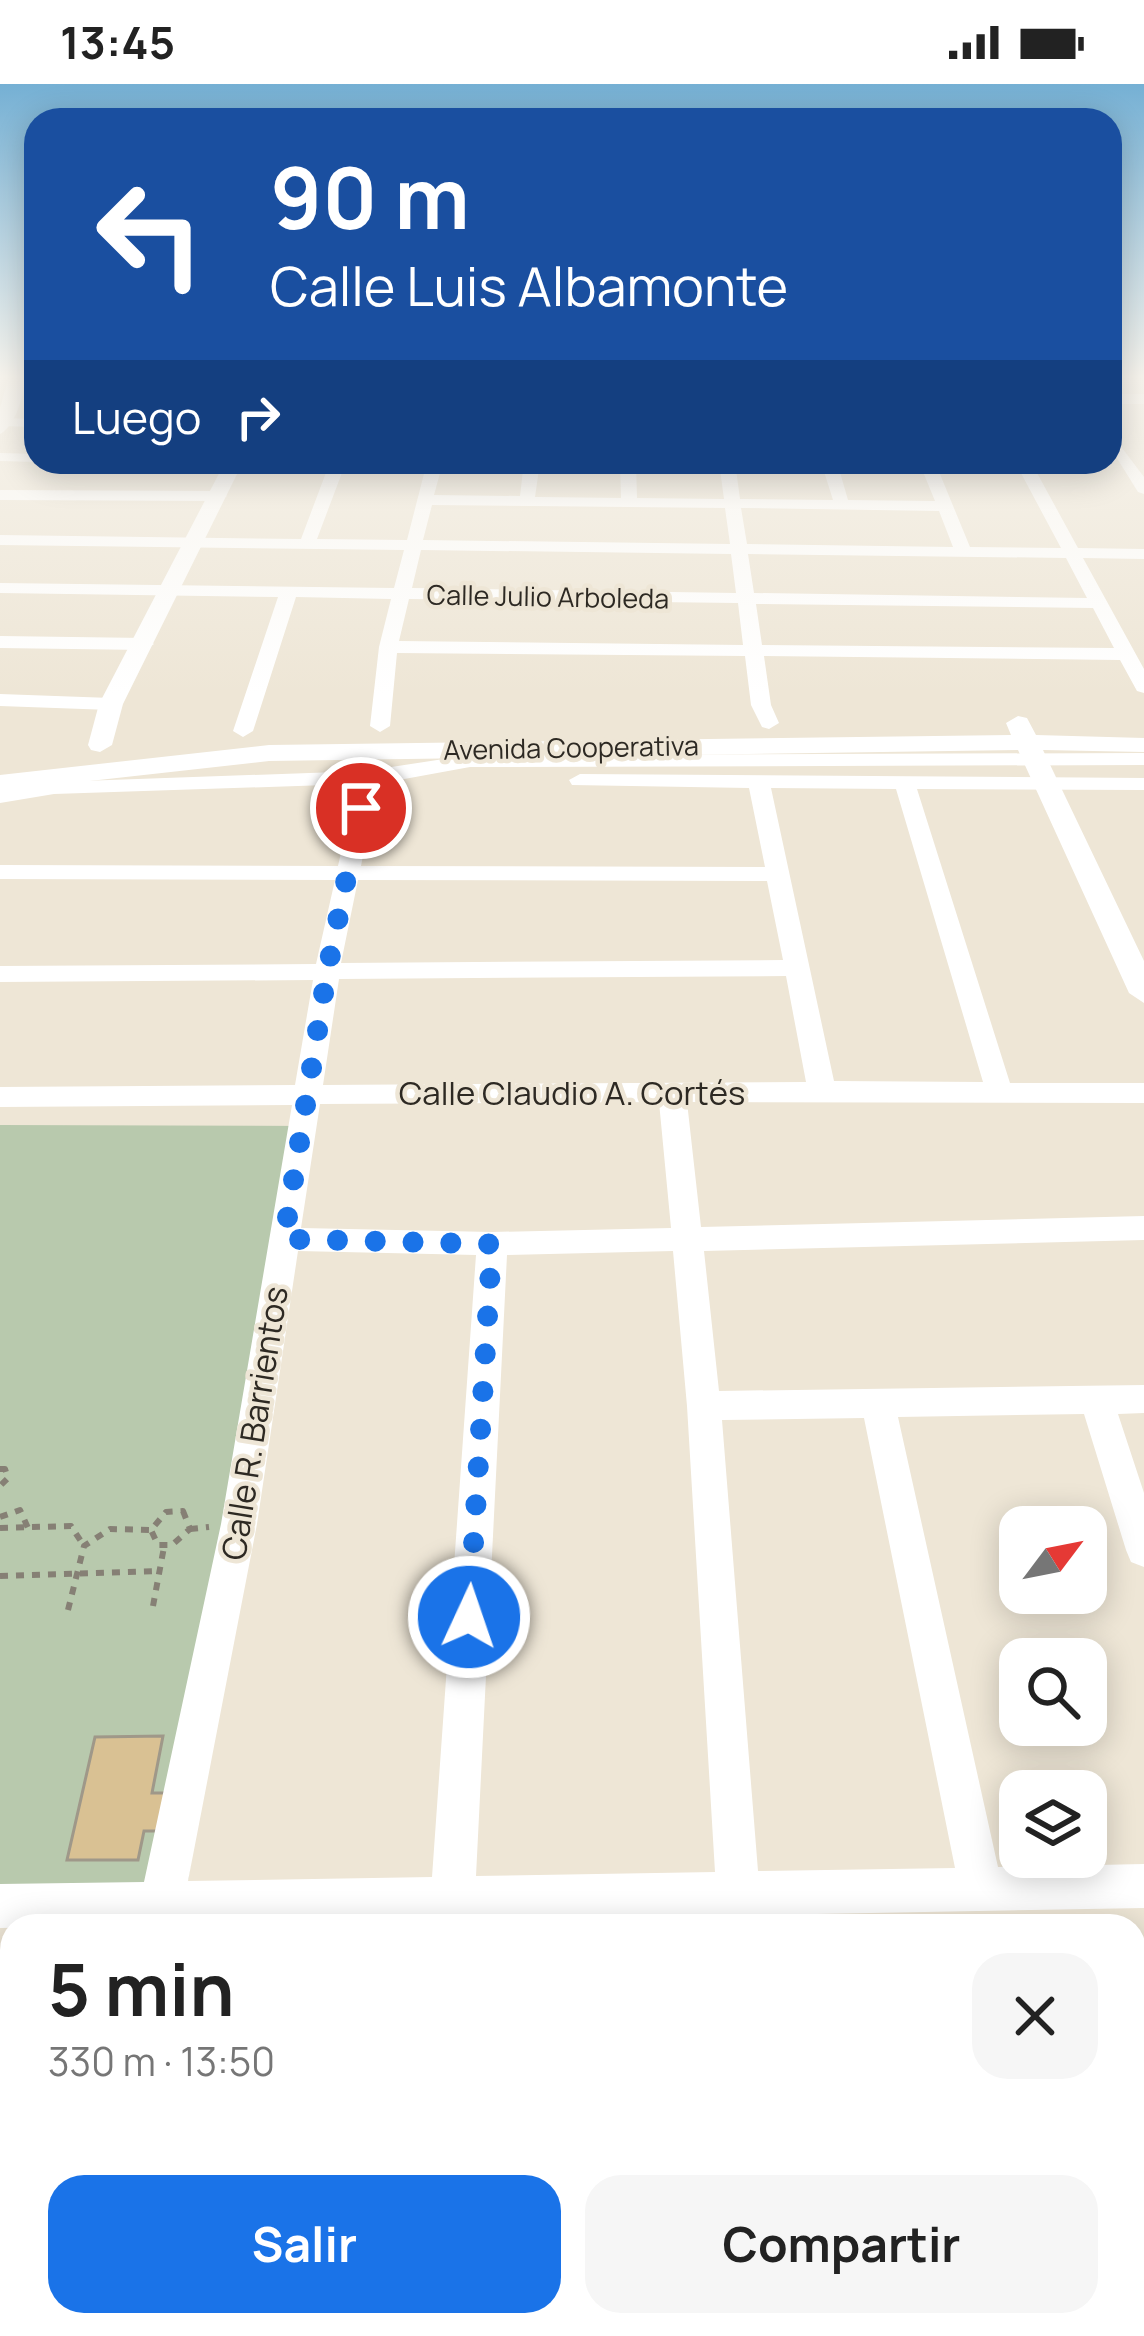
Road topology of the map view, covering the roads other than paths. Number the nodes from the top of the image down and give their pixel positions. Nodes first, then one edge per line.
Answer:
1 (224, 484) edge
2 (330, 484) edge
3 (430, 484) edge
4 (529, 484) edge
5 (629, 484) edge
6 (730, 484) edge
7 (836, 484) edge
8 (936, 484) edge
9 (1035, 484) edge
10 (0, 495) edge
11 (219, 496) junction
12 (426, 500) junction
13 (527, 501) junction
14 (629, 503) junction
15 (733, 504) junction
16 (842, 505) junction
17 (944, 506) junction
18 (0, 540) edge
19 (194, 542) junction
20 (307, 544) junction
21 (414, 545) junction
22 (739, 548) junction
23 (963, 551) junction
24 (1070, 552) junction
25 (1144, 554) edge
26 (0, 589) edge
27 (172, 589) junction
28 (289, 592) junction
29 (401, 594) junction
30 (747, 598) junction
31 (1096, 603) junction
32 (0, 642) edge
33 (145, 644) junction
34 (388, 647) junction
35 (753, 651) junction
36 (1124, 654) junction
37 (1144, 687) edge
38 (0, 700) edge
39 (111, 704) junction
40 (769, 723) junction
41 (1144, 723) edge
42 (380, 726) junction
43 (243, 731) junction
44 (161, 739) dead end
45 (1144, 745) edge
46 (1032, 751) junction
47 (0, 759) edge
48 (1144, 759) edge
49 (368, 777) junction
50 (0, 783) edge
51 (759, 783) junction
52 (905, 784) junction
53 (1144, 784) edge
54 (0, 796) edge
55 (348, 871) junction
56 (0, 872) edge
57 (778, 874) junction
58 (798, 968) junction
59 (327, 972) junction
60 (0, 974) edge
61 (1144, 993) edge
62 (822, 1090) junction
63 (672, 1091) junction
64 (999, 1091) junction
65 (1144, 1094) edge
66 (309, 1095) junction
67 (0, 1097) edge
68 (1144, 1228) edge
69 (688, 1238) junction
70 (284, 1239) junction
71 (492, 1244) junction
72 (1144, 1399) edge
73 (1097, 1401) junction
74 (878, 1402) junction
75 (704, 1406) junction
76 (1144, 1550) edge
77 (1144, 1886) edge
78 (981, 1889) junction
79 (0, 1906) edge
80 (451, 1911) edge
81 (739, 1911) edge
82 (127, 1914) edge
83 (159, 1914) edge
84 (276, 1914) edge

1 - 11 street
2 - 20 street
3 - 12 street
4 - 13 street
5 - 14 street
6 - 15 street
7 - 16 street
8 - 17 street
9 - 24 street
10 - 11 street
11 - 19 street
12 - 13 street
12 - 21 street
13 - 14 street
14 - 15 street
15 - 16 street
15 - 22 street
16 - 17 street
17 - 23 street
18 - 19 street
19 - 20 street
19 - 27 street
20 - 21 street
21 - 22 street
21 - 29 street
22 - 23 street
22 - 30 street
23 - 24 street
24 - 25 street
24 - 31 street
26 - 27 street, Calle Julio Arboleda
27 - 28 street, Calle Julio Arboleda
27 - 33 street
28 - 29 street, Calle Julio Arboleda
28 - 43 street
29 - 30 street, Calle Julio Arboleda
29 - 34 street
30 - 31 street, Calle Julio Arboleda
30 - 35 street
31 - 36 street
32 - 33 street
33 - 39 street
34 - 35 street
34 - 42 street
35 - 36 street
35 - 40 street
36 - 37 street
38 - 39 street
39 - 47 street
40 - 42 street, Avenida Cooperativa
40 - 46 street, Avenida Cooperativa
41 - 46 street, Avenida Cooperativa
42 - 43 street, Avenida Cooperativa
43 - 44 street, Avenida Cooperativa
45 - 46 street, Avenida Cooperativa
46 - 48 street
46 - 49 street
46 - 50 street, Avenida Cooperativa
46 - 52 street
46 - 53 street
46 - 61 street
49 - 51 street
49 - 54 street
49 - 55 street, Calle R. Barrientos
51 - 52 street
51 - 57 street
52 - 64 street
55 - 56 street
55 - 57 street
55 - 59 street, Calle R. Barrientos
57 - 58 street
58 - 59 street
58 - 62 street
59 - 60 street
59 - 66 street, Calle R. Barrientos
62 - 63 street, Calle Claudio A. Cortés
62 - 64 street, Calle Claudio A. Cortés
63 - 66 street, Calle Claudio A. Cortés
63 - 69 street
64 - 65 street, Calle Claudio A. Cortés
66 - 67 street, Calle Claudio A. Cortés
66 - 70 street, Calle R. Barrientos
68 - 69 street
69 - 71 street
69 - 75 street
70 - 71 street
70 - 83 street, Calle R. Barrientos
71 - 80 street
72 - 73 street
73 - 74 street
73 - 76 street
74 - 75 street
74 - 78 street
75 - 81 street
77 - 78 street
78 - 81 street
79 - 82 street
80 - 81 street
80 - 84 street

